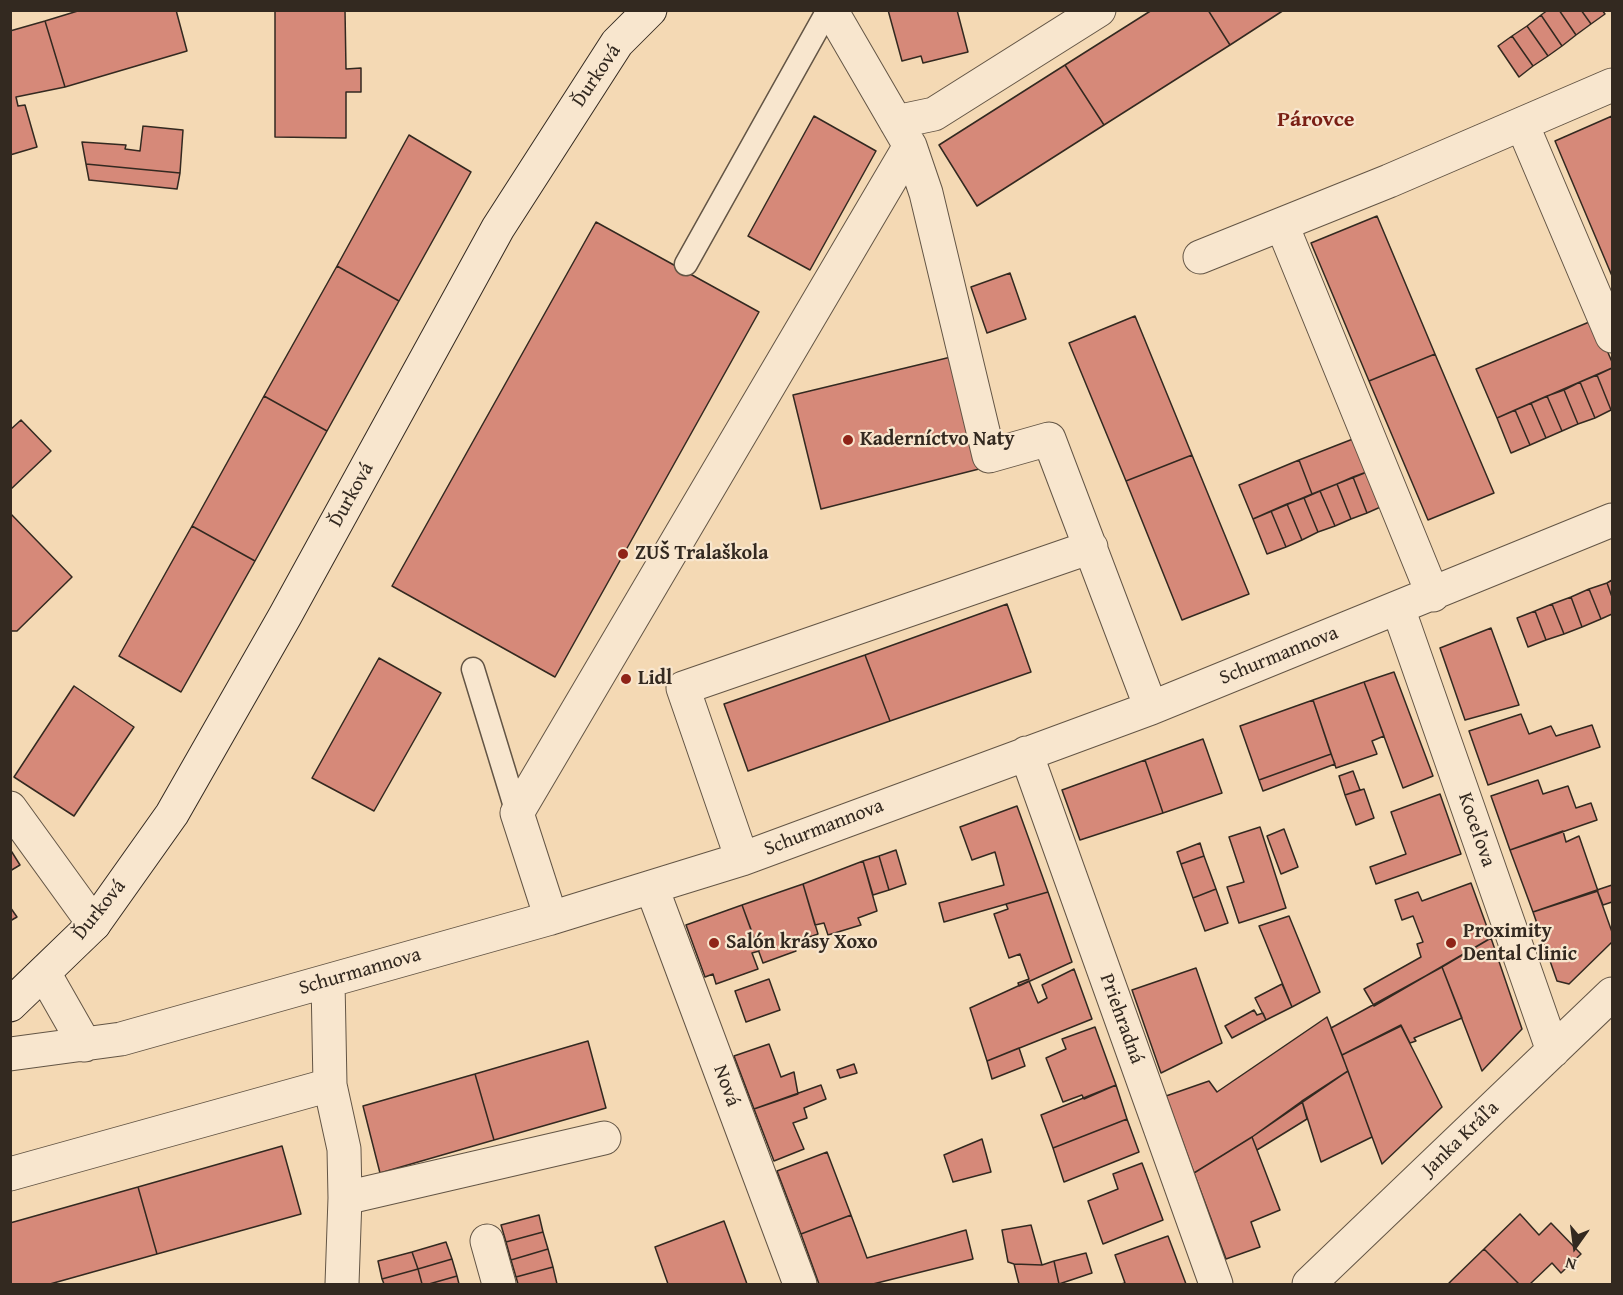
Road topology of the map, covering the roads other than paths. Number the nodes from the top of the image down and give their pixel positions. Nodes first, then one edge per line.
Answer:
1 (650, 10) edge
2 (830, 10) edge
3 (1099, 10) edge
4 (1612, 85) edge
5 (1522, 123) junction
6 (903, 134) junction
7 (1282, 225) junction
8 (1200, 257) dead end
9 (686, 264) dead end
10 (1612, 336) edge
11 (1612, 520) edge
12 (1091, 548) junction
13 (1433, 595) junction
14 (1398, 608) junction
15 (473, 669) dead end
16 (1151, 708) junction
17 (1026, 753) junction
18 (10, 808) edge
19 (517, 813) junction
20 (742, 859) junction
21 (652, 888) junction
22 (551, 918) junction
23 (94, 924) junction
24 (44, 973) junction
25 (328, 981) junction
26 (1612, 994) edge
27 (10, 1005) edge
28 (85, 1045) junction
29 (1553, 1051) junction
30 (10, 1054) edge
31 (330, 1085) junction
32 (604, 1138) dead end
33 (10, 1173) edge
34 (345, 1198) junction
35 (487, 1241) dead end
36 (342, 1284) edge
37 (499, 1284) edge
38 (800, 1284) edge
39 (1216, 1284) edge
40 (1309, 1284) edge

1 - 23 street, Ďurková
2 - 6 street
2 - 9 lane
3 - 6 street
4 - 5 street
5 - 7 street
5 - 10 street
6 - 12 street
6 - 19 street
7 - 8 street
7 - 13 street
11 - 13 street, Schurmannova
12 - 16 street
12 - 20 street
13 - 14 street, Schurmannova
14 - 16 street, Schurmannova
14 - 29 street, Koceľova
15 - 19 lane
16 - 17 street, Schurmannova
17 - 20 street, Schurmannova
17 - 39 street, Priehradná
18 - 23 street
19 - 22 street
20 - 21 street, Schurmannova
21 - 22 street, Schurmannova
21 - 38 street, Nová
22 - 25 street, Schurmannova
23 - 24 street, Ďurková
24 - 27 street, Ďurková
24 - 28 street
25 - 28 street, Schurmannova
25 - 31 street
26 - 29 street, Janka Kráľa
28 - 30 street, Schurmannova
29 - 40 street, Janka Kráľa
31 - 33 street
31 - 34 street
32 - 34 street
34 - 36 street
35 - 37 street

